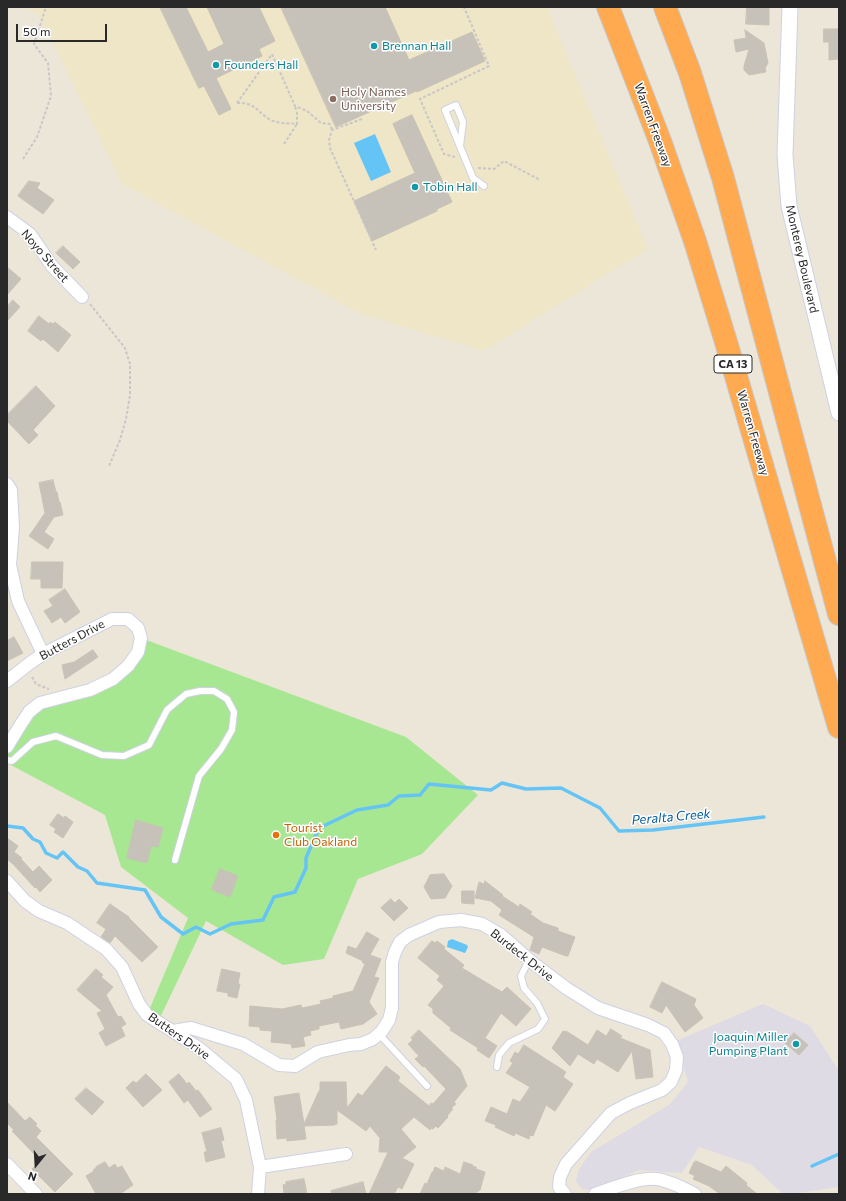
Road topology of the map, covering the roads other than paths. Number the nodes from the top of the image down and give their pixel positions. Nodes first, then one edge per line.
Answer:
1 (608, 7) edge
2 (665, 7) edge
3 (790, 7) edge
4 (460, 146) junction
5 (484, 186) dead end
6 (7, 218) edge
7 (82, 297) road end
8 (839, 413) edge
9 (7, 484) edge
10 (839, 614) edge
11 (43, 654) junction
12 (7, 681) edge
13 (839, 727) edge
14 (7, 747) edge
15 (7, 760) edge
16 (175, 860) dead end
17 (7, 881) edge
18 (529, 960) junction
19 (172, 1031) junction
20 (379, 1034) junction
21 (497, 1067) dead end
22 (427, 1086) dead end
23 (346, 1154) dead end
24 (7, 1164) edge
25 (260, 1167) junction
26 (36, 1194) edge
27 (258, 1194) edge
28 (565, 1194) edge
29 (595, 1194) edge
30 (695, 1194) edge

1 - 13 highway, Warren Freeway / CA 13
2 - 10 highway, CA 13
3 - 8 street, Monterey Boulevard
4 - 4 lane
4 - 5 lane
6 - 7 street, Noyo Street
9 - 11 street
11 - 12 street, Butters Drive
11 - 14 street, Butters Drive
15 - 16 lane
17 - 19 street, Butters Drive
18 - 20 street, Burdeck Drive
18 - 21 lane
18 - 28 street, Burdeck Drive
19 - 20 street, Burdeck Drive
19 - 25 street, Butters Drive
20 - 22 lane
23 - 25 street
24 - 26 street
25 - 27 street, Butters Drive
29 - 30 street

